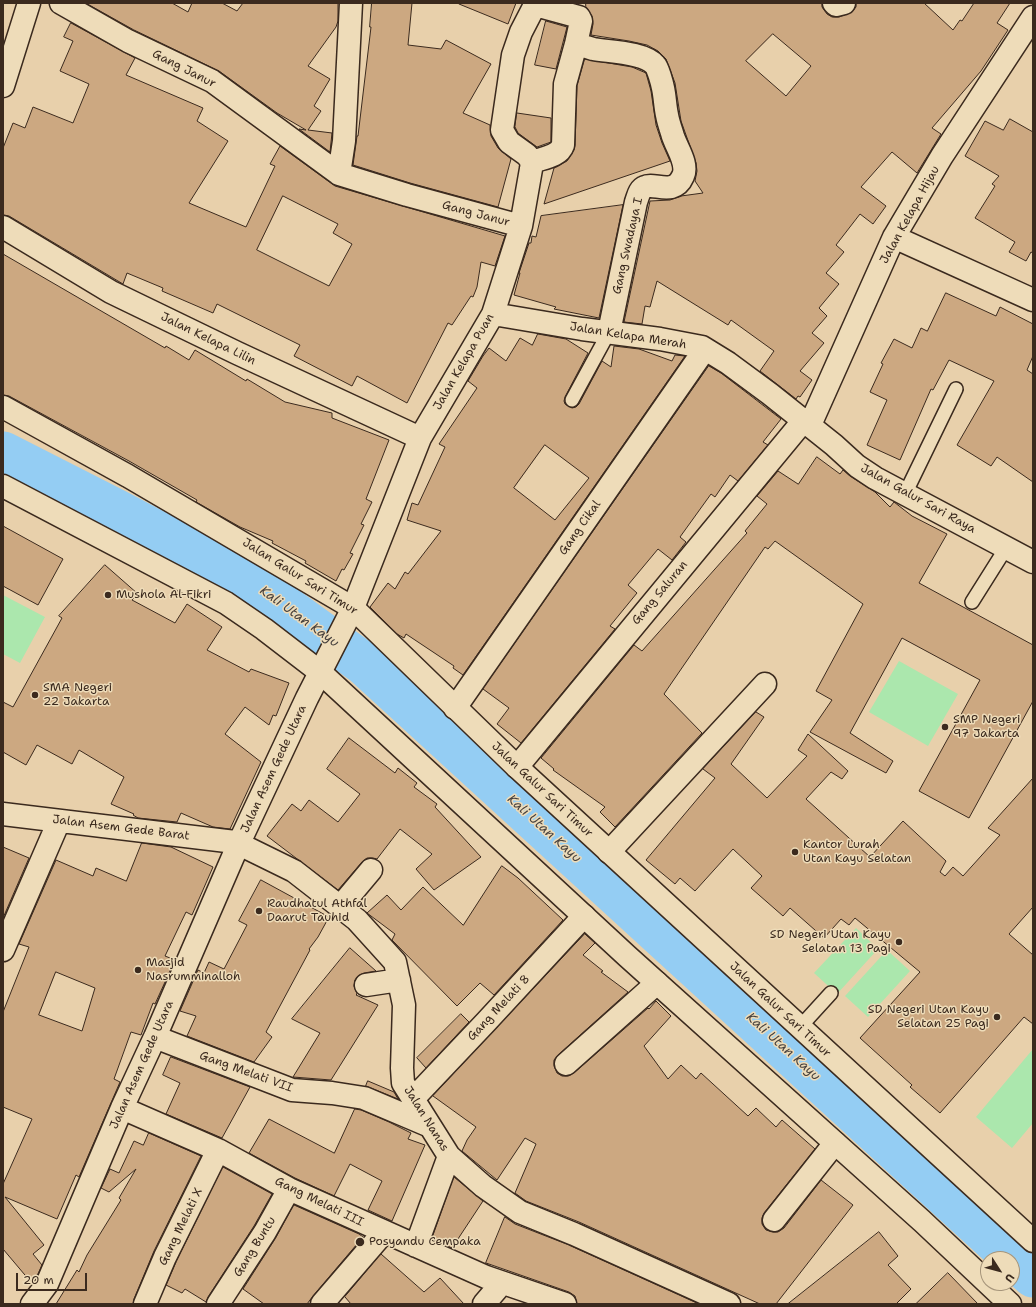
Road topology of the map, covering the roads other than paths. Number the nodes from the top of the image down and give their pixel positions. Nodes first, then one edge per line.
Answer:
1 (29, 3) edge
2 (61, 3) edge
3 (352, 3) edge
4 (834, 3) edge
5 (844, 3) edge
6 (536, 4) edge
7 (1033, 17) edge
8 (576, 44) junction
9 (3, 86) edge
10 (532, 162) junction
11 (340, 174) junction
12 (521, 226) junction
13 (3, 227) edge
14 (897, 233) junction
15 (1033, 300) edge
16 (493, 314) junction
17 (609, 332) junction
18 (705, 349) junction
19 (956, 389) dead end
20 (572, 400) dead end
21 (3, 407) edge
22 (805, 421) junction
23 (420, 438) junction
24 (3, 486) edge
25 (905, 494) junction
26 (1006, 548) junction
27 (1033, 562) edge
28 (972, 602) dead end
29 (352, 610) junction
30 (324, 666) junction
31 (765, 684) dead end
32 (455, 708) junction
33 (517, 767) junction
34 (3, 814) edge
35 (59, 821) junction
36 (239, 843) junction
37 (609, 852) junction
38 (371, 870) dead end
39 (340, 907) junction
40 (584, 916) junction
41 (3, 950) edge
42 (399, 980) junction
43 (656, 982) junction
44 (366, 985) dead end
45 (831, 993) dead end
46 (800, 1027) junction
47 (155, 1038) junction
48 (566, 1064) dead end
49 (413, 1099) junction
50 (122, 1108) junction
51 (430, 1126) junction
52 (835, 1143) junction
53 (218, 1150) junction
54 (449, 1156) junction
55 (289, 1189) junction
56 (774, 1220) dead end
57 (384, 1232) junction
58 (1031, 1234) edge
59 (416, 1246) junction
60 (502, 1283) junction
61 (32, 1304) edge
62 (144, 1304) edge
63 (218, 1304) edge
64 (322, 1304) edge
65 (484, 1304) edge
66 (565, 1304) edge
67 (729, 1304) edge
68 (1010, 1304) edge

1 - 9 street
2 - 11 street, Gang Janur
3 - 11 street
4 - 5 street
6 - 8 street
6 - 10 street
7 - 14 street, Jalan Kelapa Hijau
8 - 10 street
8 - 17 street, Gang Swadaya I
10 - 12 street, Jalan Kelapa Puan
11 - 12 street, Gang Janur
12 - 16 street, Jalan Kelapa Puan
13 - 23 street, Jalan Kelapa Lilin
14 - 15 street
14 - 22 street, Jalan Kelapa Hijau
16 - 17 street, Jalan Kelapa Merah
16 - 23 street, Jalan Kelapa Puan
17 - 18 street, Jalan Kelapa Merah
17 - 20 lane
18 - 22 street, Jalan Kelapa Merah
18 - 32 street, Gang Cikal
19 - 25 lane
21 - 29 street, Jalan Galur Sari Timur
22 - 25 street, Jalan Galur Sari Raya
22 - 33 street, Gang Saluran
23 - 29 street, Jalan Kelapa Puan
24 - 30 street
25 - 26 street, Jalan Galur Sari Raya
26 - 27 street, Jalan Galur Sari Raya
26 - 28 lane
29 - 30 street, Jalan Kelapa Puan
29 - 32 street, Jalan Galur Sari Timur
30 - 36 street, Jalan Asem Gede Utara
30 - 40 street
31 - 37 street
32 - 33 street, Jalan Galur Sari Timur
33 - 37 street, Jalan Galur Sari Timur
34 - 35 street, Jalan Asem Gede Barat
35 - 36 street, Jalan Asem Gede Barat
35 - 41 street
36 - 39 street, Jalan Nanas
36 - 47 street, Jalan Asem Gede Utara
37 - 46 street, Jalan Galur Sari Timur
38 - 39 street
39 - 42 street, Jalan Nanas
40 - 43 street
40 - 49 street, Gang Melati 8
42 - 44 street
42 - 49 street, Jalan Nanas
43 - 48 street
43 - 52 street
45 - 46 lane
46 - 58 street, Jalan Galur Sari Timur
47 - 50 street, Jalan Asem Gede Utara
47 - 51 street, Gang Melati VII
49 - 51 street, Jalan Nanas
50 - 53 street, Gang Melati III
50 - 61 street, Jalan Asem Gede Utara
51 - 54 street, Jalan Nanas
52 - 56 street
52 - 68 street
53 - 55 street, Gang Melati III
53 - 62 street, Gang Melati X
54 - 59 street
54 - 67 street, Jalan Nanas
55 - 57 street, Gang Melati III
55 - 63 street, Gang Buntu
57 - 59 street, Gang Melati III
57 - 64 street
59 - 60 street, Gang Melati III
60 - 65 street
60 - 66 street, Gang Melati III

